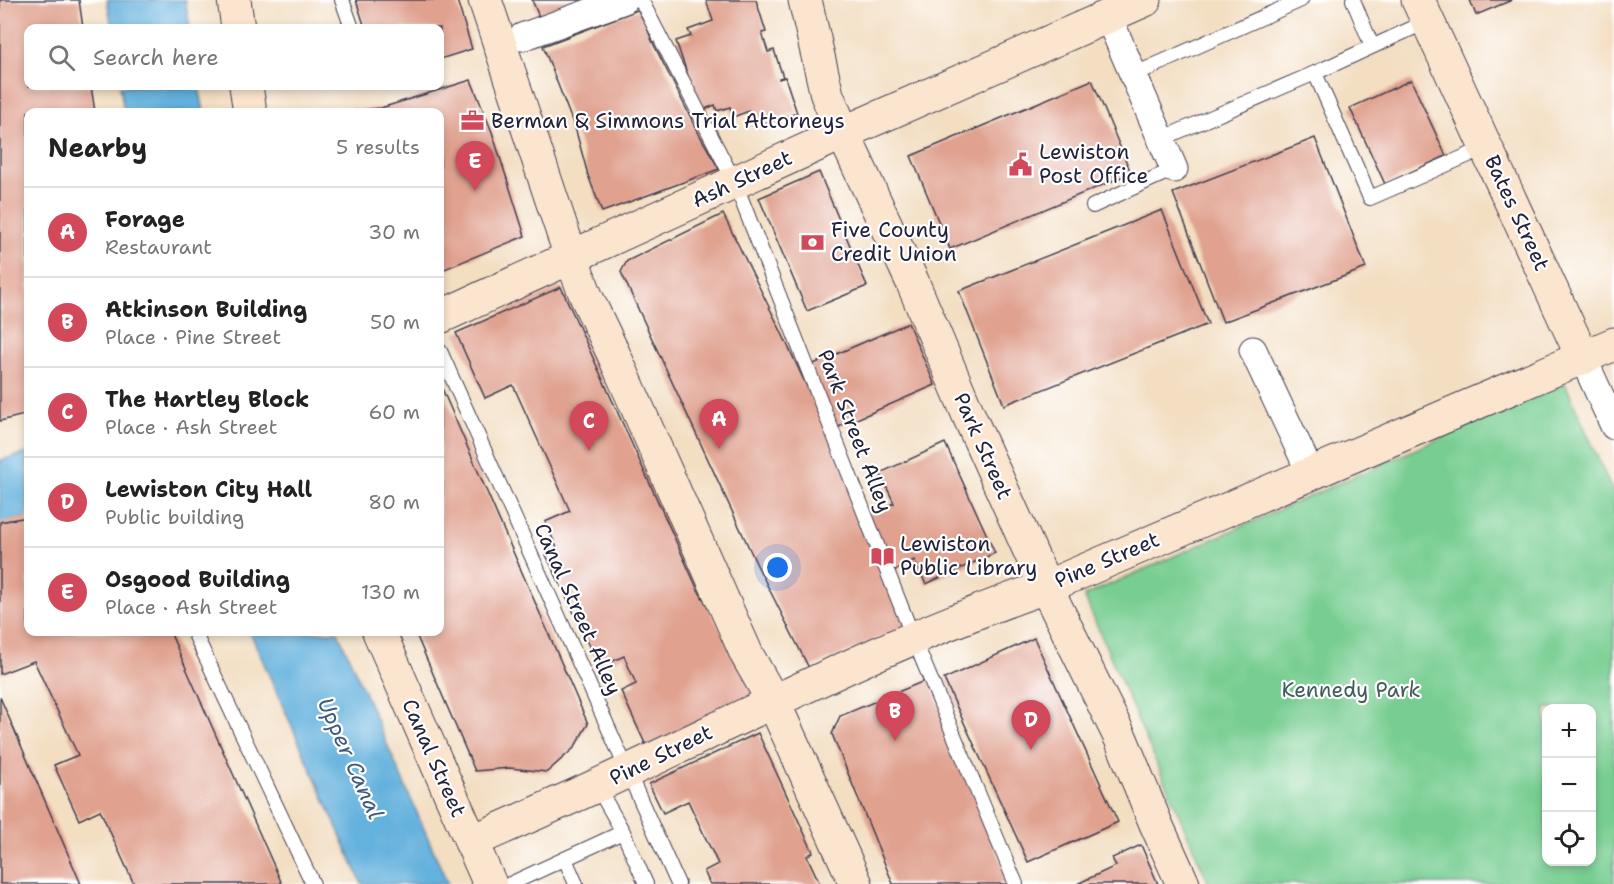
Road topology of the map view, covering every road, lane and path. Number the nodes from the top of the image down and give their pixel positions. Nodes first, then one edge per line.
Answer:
1 (234, 0) edge
2 (342, 0) edge
3 (485, 0) edge
4 (624, 0) edge
5 (641, 0) edge
6 (805, 0) edge
7 (1145, 0) edge
8 (1301, 0) edge
9 (1353, 0) edge
10 (1423, 10) edge
11 (1108, 16) junction
12 (237, 24) edge
13 (351, 24) edge
14 (522, 37) dead end
15 (1372, 46) junction
16 (1315, 73) junction
17 (1134, 75) junction
18 (247, 90) edge
19 (249, 108) edge
20 (843, 133) junction
21 (1161, 139) junction
22 (1487, 147) junction
23 (1174, 169) joint
24 (735, 183) junction
25 (1093, 206) dead end
26 (571, 257) junction
27 (444, 315) edge
28 (1614, 344) edge
29 (1253, 350) dead end
30 (1584, 358) junction
31 (444, 360) edge
32 (1614, 426) edge
33 (1311, 474) junction
34 (1046, 586) junction
35 (196, 636) edge
36 (381, 636) edge
37 (913, 637) junction
38 (773, 701) junction
39 (627, 771) junction
40 (597, 786) junction
41 (623, 832) junction
42 (471, 842) junction
43 (565, 859) junction
44 (313, 884) edge
45 (490, 884) edge
46 (510, 884) edge
47 (576, 884) edge
48 (646, 884) edge
49 (678, 884) edge
50 (856, 884) edge
51 (1016, 884) edge
52 (1183, 884) edge

1 - 12 main road
2 - 13 lane
3 - 26 main road
4 - 14 street
5 - 24 lane, Park Street Alley
6 - 20 main road, Park Street
7 - 11 main road, Ash Street
8 - 17 lane
9 - 15 lane
10 - 15 lane
10 - 22 main road, Bates Street
11 - 17 street
11 - 20 main road, Ash Street
15 - 16 lane
16 - 21 lane
16 - 22 lane
17 - 21 street
18 - 19 main road
20 - 24 main road, Ash Street
20 - 34 main road, Park Street
21 - 23 street
22 - 30 main road, Bates Street
23 - 25 lane
24 - 26 main road, Ash Street
24 - 37 lane, Park Street Alley
26 - 27 main road, Ash Street
26 - 38 main road
28 - 30 main road, Pine Street
29 - 33 street
30 - 32 street, Bates Street
30 - 33 main road, Pine Street
31 - 39 lane, Canal Street Alley
33 - 34 main road, Pine Street
34 - 37 main road, Pine Street
34 - 52 main road, Park Street
35 - 44 lane
36 - 42 main road, Canal Street
37 - 38 main road, Pine Street
37 - 51 lane, Park Street Alley
38 - 39 main road, Pine Street
38 - 50 main road
39 - 40 main road, Pine Street
39 - 49 lane, Canal Street Alley
40 - 41 lane
40 - 42 main road, Pine Street
41 - 43 lane
41 - 48 lane
42 - 45 main road, Canal Street
43 - 46 lane
43 - 47 lane

